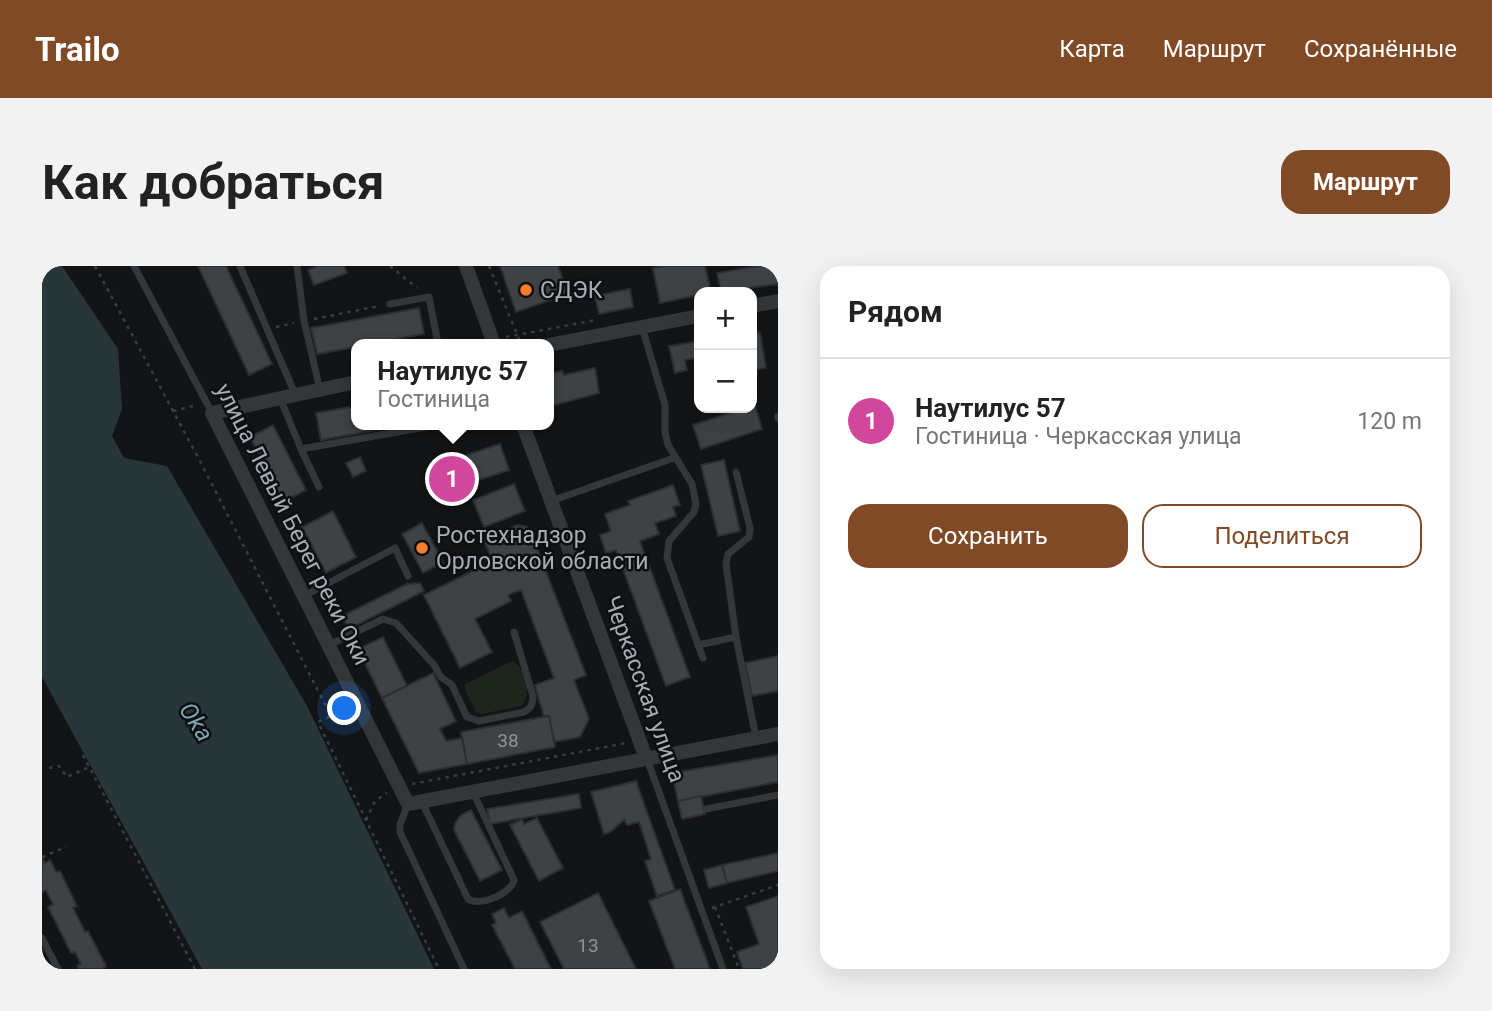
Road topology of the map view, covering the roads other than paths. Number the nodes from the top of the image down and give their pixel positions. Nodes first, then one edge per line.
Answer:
1 (240, 266) edge
2 (297, 266) edge
3 (466, 266) edge
4 (137, 267) edge
5 (778, 301) edge
6 (390, 304) road end
7 (757, 305) edge
8 (694, 317) edge
9 (642, 326) junction
10 (437, 339) edge
11 (492, 339) edge
12 (554, 344) edge
13 (351, 383) edge
14 (320, 390) junction
15 (295, 394) junction
16 (280, 398) junction
17 (210, 408) junction
18 (409, 430) edge
19 (525, 430) edge
20 (301, 449) junction
21 (674, 458) junction
22 (736, 472) dead end
23 (319, 487) dead end
24 (551, 501) junction
25 (408, 576) dead end
26 (304, 596) junction
27 (514, 632) dead end
28 (736, 637) junction
29 (329, 645) junction
30 (698, 645) junction
31 (703, 658) dead end
32 (778, 734) edge
33 (755, 738) junction
34 (646, 758) junction
35 (473, 792) junction
36 (778, 795) edge
37 (415, 803) junction
38 (706, 809) dead end
39 (42, 938) edge
40 (58, 969) edge
41 (464, 969) edge
42 (723, 969) edge

1 - 15 lane
2 - 14 lane
3 - 11 street
4 - 17 lane, улица Левый Берег реки Оки
5 - 7 street
6 - 10 lane
8 - 9 street
9 - 12 street
9 - 21 lane
13 - 14 street
14 - 15 street
15 - 16 street
16 - 17 street
16 - 20 lane
17 - 26 street, улица Левый Берег реки Оки
18 - 20 lane
19 - 24 street, Черкасская улица
20 - 23 lane
21 - 24 lane
21 - 30 lane
22 - 28 lane
24 - 34 street, Черкасская улица
25 - 26 lane
26 - 29 street, улица Левый Берег реки Оки
27 - 29 lane
28 - 30 lane
28 - 33 lane
29 - 37 street, улица Левый Берег реки Оки
30 - 31 lane
32 - 33 street
33 - 34 street
34 - 35 street
34 - 42 lane, Черкасская улица
35 - 37 street
35 - 37 lane
36 - 38 lane
37 - 41 lane
39 - 40 lane

